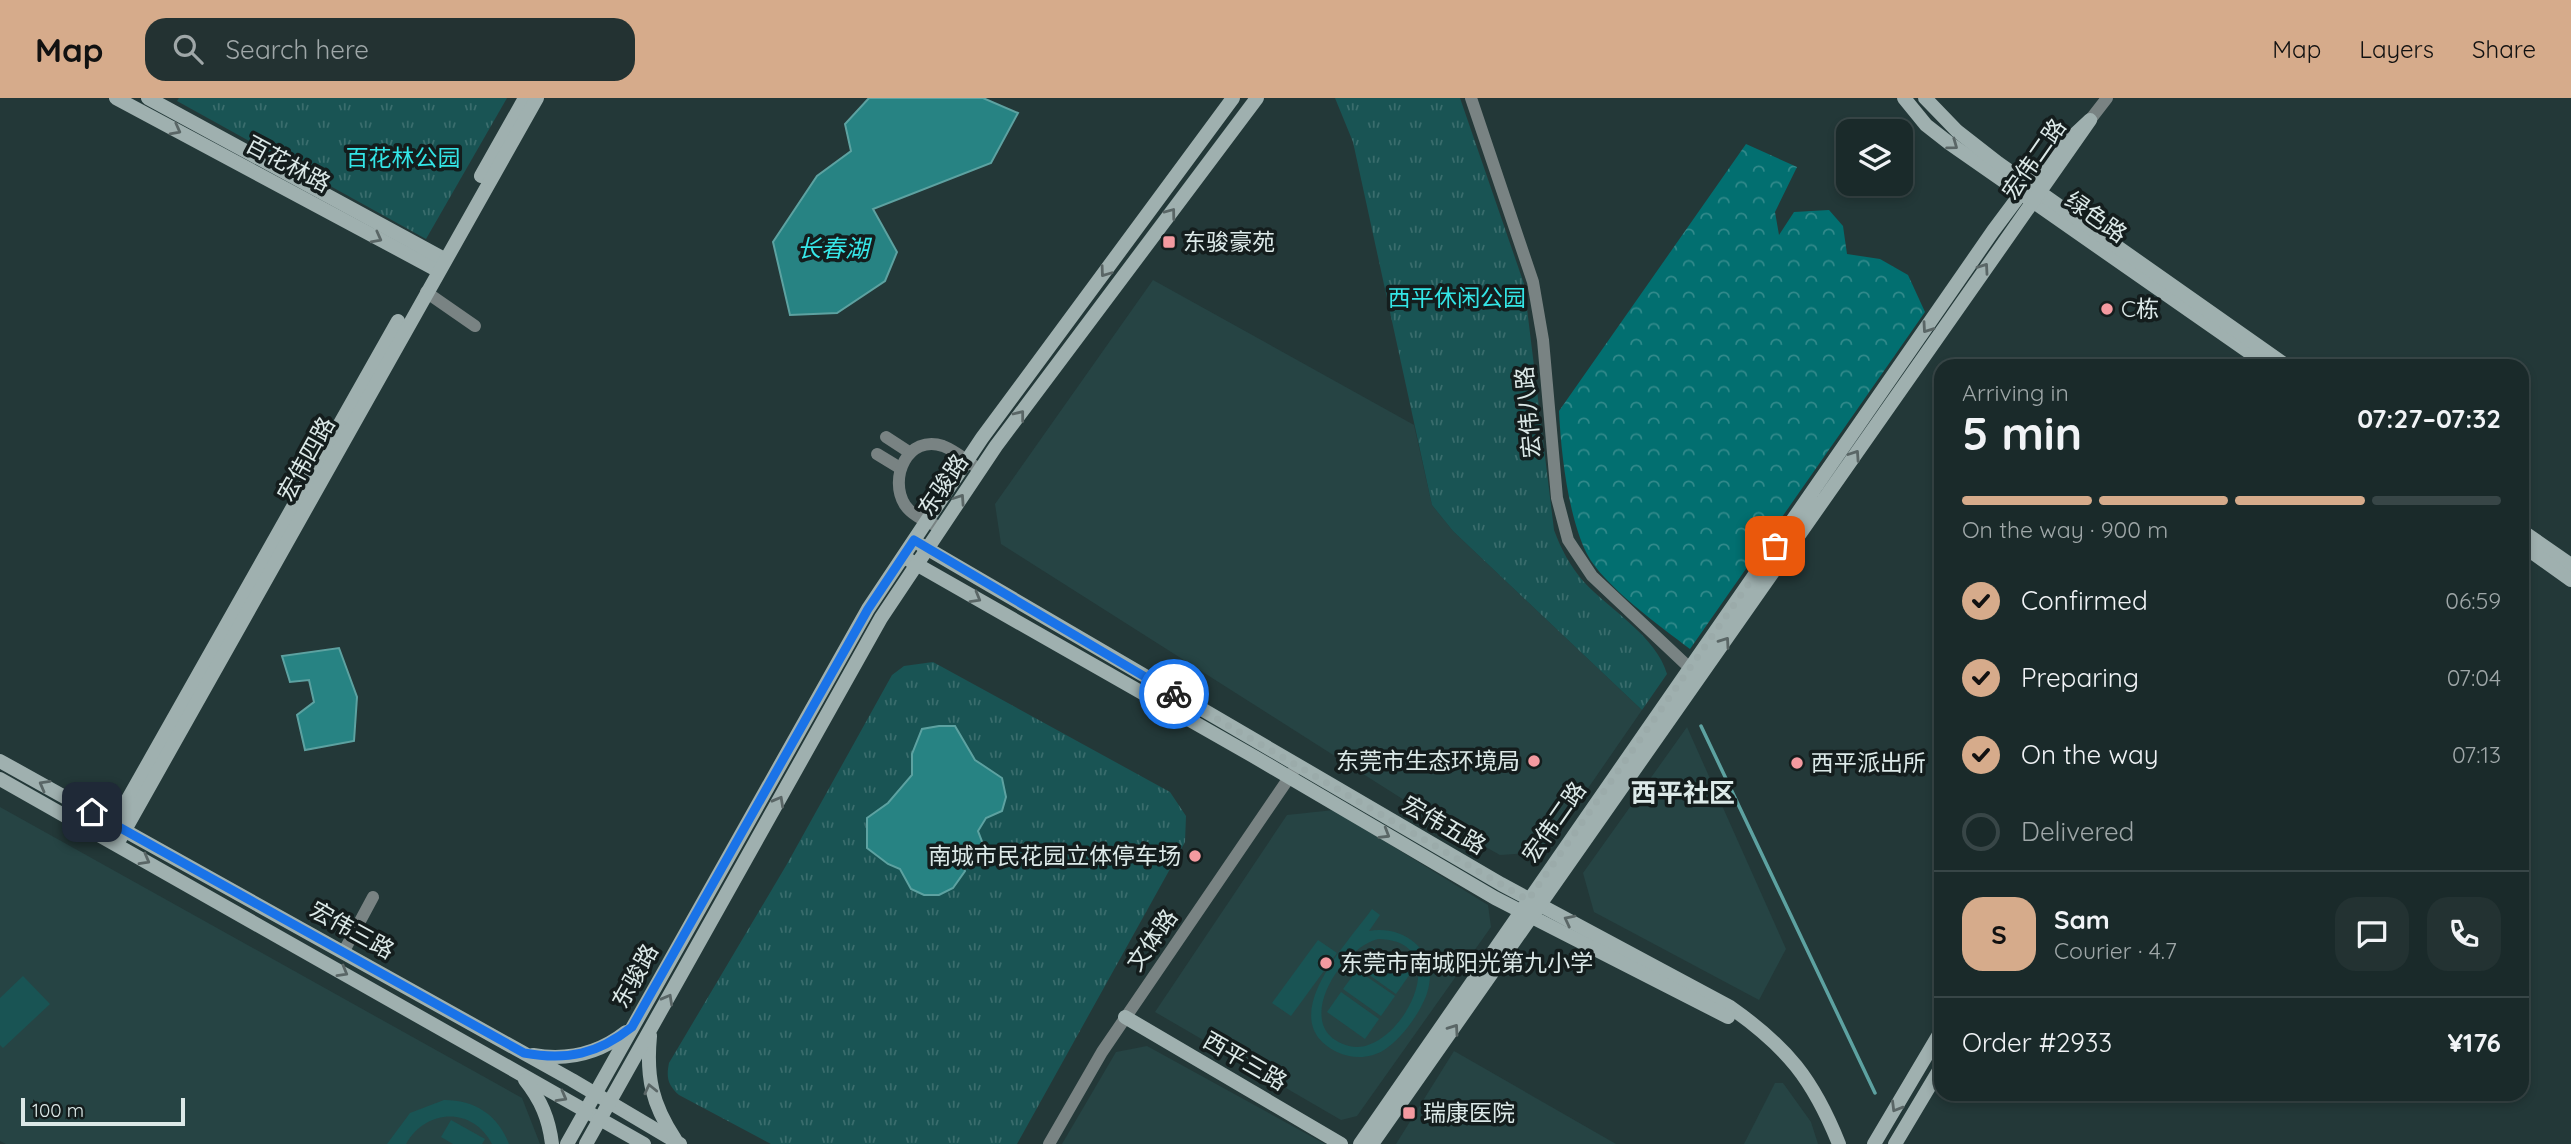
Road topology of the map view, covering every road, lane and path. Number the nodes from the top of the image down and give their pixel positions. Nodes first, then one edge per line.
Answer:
1 (116, 98) edge
2 (525, 98) edge
3 (537, 98) edge
4 (1233, 98) edge
5 (1257, 98) edge
6 (1471, 98) edge
7 (1904, 98) edge
8 (1925, 98) edge
9 (2107, 98) edge
10 (155, 104) edge
11 (2090, 120) joint
12 (2031, 192) junction
13 (437, 262) junction
14 (426, 292) junction
15 (475, 326) dead end
16 (2259, 359) edge
17 (2277, 359) edge
18 (886, 437) dead end
19 (909, 452) junction
20 (877, 454) dead end
21 (967, 461) junction
22 (900, 468) junction
23 (980, 470) junction
24 (926, 521) junction
25 (941, 528) junction
26 (2529, 536) edge
27 (914, 540) junction
28 (927, 549) junction
29 (2529, 550) edge
30 (903, 556) junction
31 (917, 564) junction
32 (2571, 565) edge
33 (2571, 580) edge
34 (1694, 673) junction
35 (0, 761) edge
36 (1293, 771) junction
37 (0, 779) edge
38 (119, 826) junction
39 (111, 841) junction
40 (373, 897) dead end
41 (1530, 909) junction
42 (344, 951) junction
43 (1125, 1017) junction
44 (632, 1027) junction
45 (651, 1030) junction
46 (1934, 1043) edge
47 (524, 1053) junction
48 (520, 1073) junction
49 (1934, 1078) edge
50 (595, 1093) junction
51 (610, 1102) junction
52 (586, 1110) junction
53 (601, 1119) junction
54 (678, 1143) edge
55 (552, 1144) edge
56 (567, 1144) edge
57 (586, 1144) edge
58 (644, 1144) edge
59 (1049, 1144) edge
60 (1341, 1144) edge
61 (1360, 1144) edge
62 (1372, 1144) edge
63 (1829, 1144) edge
64 (1839, 1144) edge
65 (1874, 1144) edge
66 (1895, 1144) edge

1 - 10 street, 百花林路
2 - 13 street, 宏伟四路
3 - 13 street, 宏伟四路
4 -> 21 street, 东骏路
23 -> 5 street, 东骏路
6 - 34 street, 宏伟八路
7 -> 12 street, 绿色路
8 - 12 street, 绿色路
9 - 11 street
10 - 13 street, 百花林路
11 - 12 street, 宏伟二路
12 - 16 street, 绿色路
12 - 17 street, 绿色路
12 - 34 street, 宏伟二路
13 - 14 street, 宏伟四路
13 - 38 street, 宏伟四路
14 - 15 street
14 - 38 street, 宏伟四路
18 - 19 street
19 - 21 street
19 - 22 street
20 - 22 street
21 - 23 street
21 - 24 street, 东骏路
22 - 24 street
25 -> 23 street, 东骏路
24 - 25 street
24 - 27 street, 东骏路
25 - 28 street, 东骏路
26 - 32 street
27 - 28 street, 宏伟五路
27 - 30 street, 东骏路
28 - 31 street, 东骏路
28 - 36 street, 宏伟五路
29 - 33 street
30 - 31 street
30 - 44 street, 东骏路
31 -> 36 street, 宏伟五路
45 -> 31 street, 东骏路
34 - 41 street, 宏伟二路
38 -> 35 street, 宏伟三路
36 - 41 street, 宏伟五路
36 - 43 street, 文体路
37 - 39 street, 宏伟三路
38 - 39 street, 宏伟四路
38 - 42 street, 宏伟三路
39 -> 48 street, 宏伟三路
40 - 42 street
41 - 61 street
62 -> 41 street
41 - 63 street, 宏伟五路
64 -> 41 street, 宏伟五路
42 - 47 street, 宏伟三路
43 - 59 street, 文体路
43 - 60 street, 西平三路
44 - 47 street
44 - 50 street, 东骏路
45 - 51 street, 东骏路
54 -> 45 street
46 -> 65 street
47 - 50 street, 宏伟三路
48 -> 52 street, 宏伟三路
48 - 55 street
49 - 66 street
50 - 51 street, 宏伟三路
50 - 52 street, 东骏路
51 - 53 street, 东骏路
51 - 54 street, 宏伟三路
52 - 53 street, 宏伟三路
52 - 56 street, 东骏路
53 - 57 street, 东骏路
53 - 58 street, 宏伟三路

